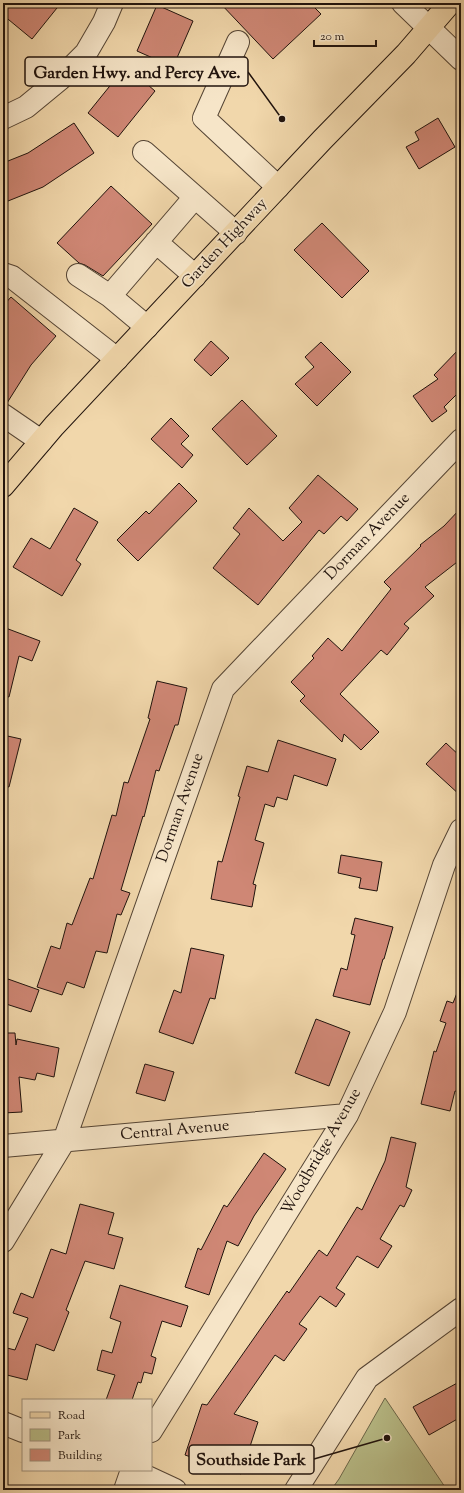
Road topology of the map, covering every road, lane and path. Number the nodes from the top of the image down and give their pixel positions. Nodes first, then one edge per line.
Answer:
1 (112, 3) edge
2 (403, 3) edge
3 (450, 3) edge
4 (428, 27) junction
5 (238, 42) dead end
6 (461, 59) edge
7 (3, 118) edge
8 (144, 152) dead end
9 (278, 187) junction
10 (195, 197) junction
11 (236, 233) junction
12 (156, 242) junction
13 (3, 274) edge
14 (78, 275) dead end
15 (194, 276) junction
16 (110, 296) junction
17 (147, 327) junction
18 (117, 359) junction
19 (3, 415) edge
20 (461, 440) edge
21 (41, 441) junction
22 (3, 486) edge
23 (461, 830) edge
24 (347, 1115) junction
25 (64, 1141) junction
26 (3, 1146) edge
27 (3, 1241) edge
28 (461, 1309) edge
29 (3, 1423) edge
30 (152, 1429) edge
31 (22, 1430) edge
32 (132, 1471) edge
33 (134, 1471) edge
34 (125, 1490) edge
35 (175, 1490) edge
36 (296, 1490) edge

1 - 7 street
2 - 4 street
3 - 4 main road, Garden Highway
4 - 6 street
4 - 9 main road, Garden Highway
5 - 9 street
8 - 10 street
9 - 11 main road, Garden Highway
10 - 11 street
10 - 12 street
11 - 15 main road, Garden Highway
12 - 15 street
12 - 16 street
13 - 18 street
14 - 16 street
15 - 17 main road, Garden Highway
16 - 17 street
17 - 18 main road, Garden Highway
18 - 21 main road, Garden Highway
19 - 21 street
20 - 25 street, Dorman Avenue
21 - 22 main road, Garden Highway
23 - 24 street, Woodbridge Avenue
24 - 25 street, Central Avenue
24 - 30 street, Woodbridge Avenue
25 - 26 street, Central Avenue
25 - 27 street, Dorman Avenue
28 - 36 street
29 - 31 street
32 - 34 street
33 - 35 street

